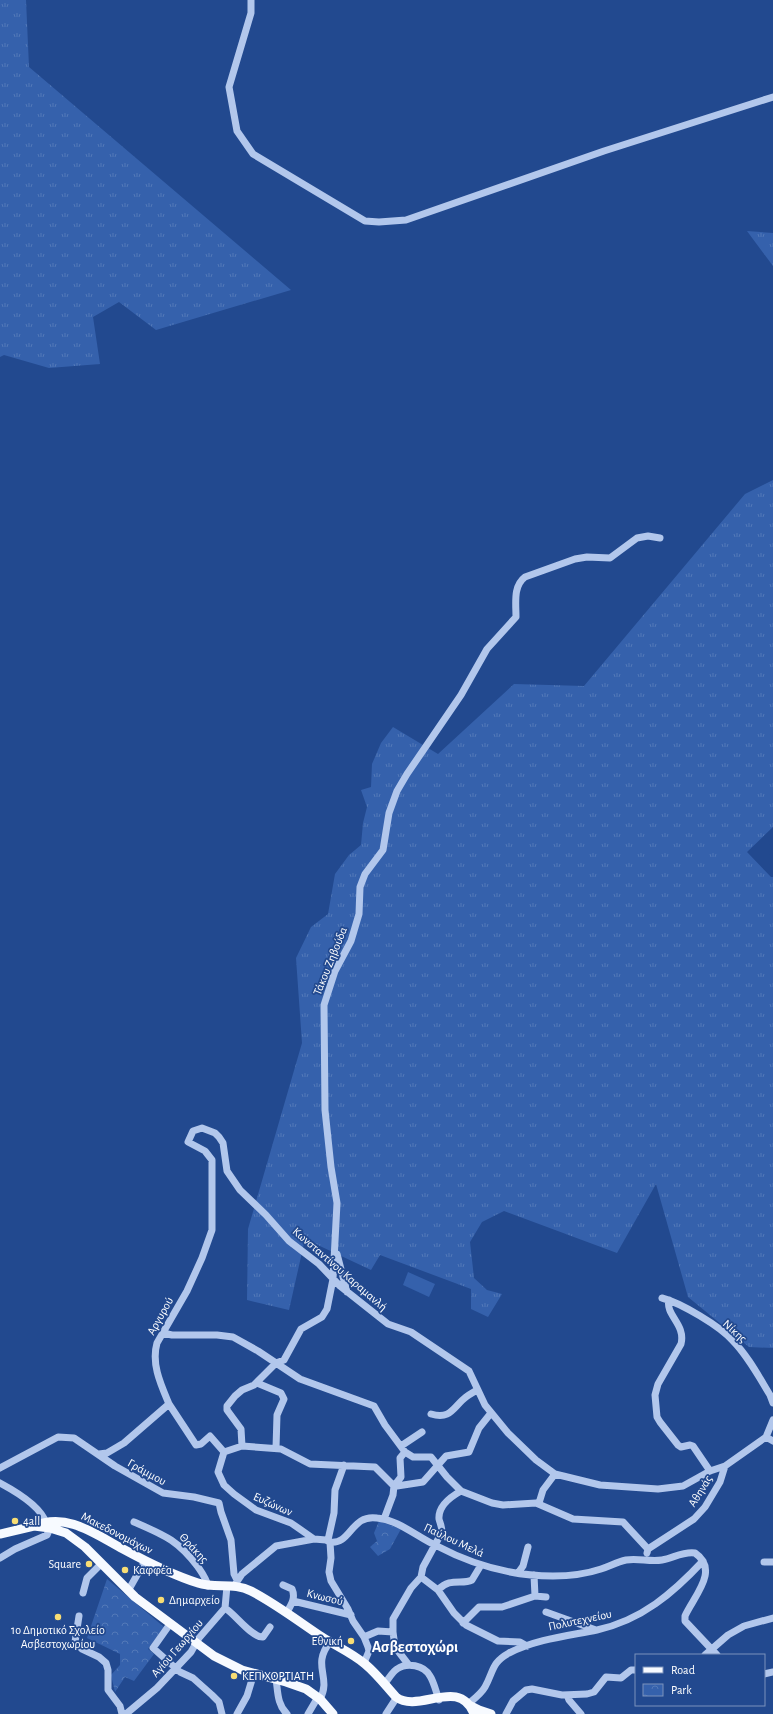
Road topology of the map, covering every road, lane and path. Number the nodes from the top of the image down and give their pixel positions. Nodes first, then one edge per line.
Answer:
1 (251, 0) edge
2 (773, 97) edge
3 (660, 538) dead end
4 (215, 1133) joint
5 (335, 1249) junction
6 (333, 1279) junction
7 (347, 1292) junction
8 (163, 1332) junction
9 (276, 1363) junction
10 (257, 1383) junction
11 (478, 1390) junction
12 (773, 1403) edge
13 (168, 1404) junction
14 (491, 1413) junction
15 (431, 1414) dead end
16 (773, 1420) edge
17 (422, 1432) dead end
18 (766, 1437) junction
19 (773, 1441) edge
20 (242, 1446) junction
21 (276, 1448) junction
22 (403, 1449) junction
23 (224, 1452) junction
24 (99, 1454) junction
25 (344, 1465) junction
26 (437, 1466) junction
27 (725, 1466) junction
28 (0, 1468) edge
29 (710, 1471) junction
30 (555, 1474) junction
31 (0, 1483) edge
32 (394, 1486) junction
33 (461, 1490) junction
34 (539, 1503) junction
35 (384, 1519) junction
36 (134, 1522) dead end
37 (72, 1523) junction
38 (48, 1526) junction
39 (63, 1532) junction
40 (0, 1534) edge
41 (314, 1539) junction
42 (329, 1541) junction
43 (435, 1546) junction
44 (528, 1547) dead end
45 (648, 1549) junction
46 (0, 1558) edge
47 (646, 1560) junction
48 (146, 1561) junction
49 (703, 1561) junction
50 (764, 1562) dead end
51 (773, 1562) edge
52 (101, 1564) junction
53 (481, 1565) junction
54 (518, 1573) junction
55 (534, 1575) junction
56 (420, 1577) junction
57 (233, 1584) junction
58 (283, 1585) dead end
59 (208, 1586) junction
60 (438, 1590) junction
61 (128, 1591) junction
62 (83, 1593) dead end
63 (535, 1596) junction
64 (546, 1597) dead end
65 (293, 1601) junction
66 (225, 1608) junction
67 (287, 1612) junction
68 (546, 1612) dead end
69 (351, 1615) junction
70 (79, 1616) dead end
71 (773, 1618) edge
72 (463, 1623) junction
73 (170, 1624) junction
74 (270, 1627) dead end
75 (597, 1630) junction
76 (393, 1632) junction
77 (364, 1637) junction
78 (330, 1642) junction
79 (196, 1644) junction
80 (527, 1646) junction
81 (714, 1652) edge
82 (364, 1663) junction
83 (408, 1664) junction
84 (176, 1669) junction
85 (635, 1670) edge
86 (254, 1674) junction
87 (276, 1679) junction
88 (385, 1683) junction
89 (568, 1695) junction
90 (397, 1697) junction
91 (319, 1698) junction
92 (439, 1700) junction
93 (468, 1704) junction
94 (122, 1714) edge
95 (126, 1714) edge
96 (222, 1714) edge
97 (237, 1714) edge
98 (287, 1714) edge
99 (308, 1714) edge
100 (333, 1714) edge
101 (386, 1714) edge
102 (474, 1714) edge
103 (491, 1714) edge
104 (506, 1714) edge
105 (581, 1714) edge

1 - 2 street
3 - 5 street, Τάκου Ζηβούδα
4 - 6 street, Κωνσταντίνου Καραμανλή
4 - 8 street, Αργυρού
5 - 6 street, Τάκου Ζηβούδα
5 - 7 street
6 - 7 street, Κωνσταντίνου Καραμανλή
6 - 9 street, Τάκου Ζηβούδα
7 - 11 street, Κωνσταντίνου Καραμανλή
8 - 9 street
8 - 13 street, Αργυρού
9 - 10 street, Τάκου Ζηβούδα
9 - 22 street
10 - 20 street, Τάκου Ζηβούδα
10 - 21 street
11 - 14 street, Κωνσταντίνου Καραμανλή
11 - 15 street
12 - 29 street, Νίκης
13 - 23 street
13 - 24 street
14 - 26 street
14 - 30 street, Κωνσταντίνου Καραμανλή
16 - 18 street
17 - 22 street
18 - 19 street
18 - 27 street, Αθηνάς
20 - 21 street
20 - 23 street
21 - 25 street
22 - 26 street
22 - 32 street
23 - 41 street, Ευζώνων
24 - 28 street, Γράμμου
24 - 57 street, Γράμμου
25 - 32 street
25 - 42 street
26 - 32 street
26 - 33 street
27 - 29 street, Κωνσταντίνου Καραμανλή
27 - 45 street, Αθηνάς
29 - 30 street, Κωνσταντίνου Καραμανλή
30 - 34 street
31 - 38 street
32 - 35 street
33 - 34 street
33 - 43 street
34 - 45 street
35 - 42 street, Παύλου Μελά
35 - 43 street, Παύλου Μελά
36 - 59 street, Θράκης
37 - 38 main road, Μακεδονομάχων
37 - 39 main road
37 - 48 main road, Μακεδονομάχων
38 - 39 main road
38 - 40 main road
38 - 46 street
39 - 52 main road
41 - 42 street
41 - 57 street
42 - 69 street
43 - 53 street, Παύλου Μελά
43 - 56 street
44 - 54 street
45 - 47 street
47 - 49 street, Παύλου Μελά
47 - 55 street, Παύλου Μελά
48 - 59 main road, Μακεδονομάχων
48 - 61 street
49 - 75 street, Πολυτεχνείου
49 - 81 street
50 - 51 street
52 - 61 main road
52 - 62 street
53 - 54 street, Παύλου Μελά
53 - 60 street
54 - 55 street, Παύλου Μελά
55 - 63 street
56 - 60 street
56 - 76 street
57 - 59 main road, Μακεδονομάχων
57 - 66 street
57 - 67 main road, Μακεδονομάχων
58 - 65 street
60 - 72 street
61 - 73 main road
63 - 64 street
63 - 72 street
65 - 67 street
65 - 69 street, Κνωσού
66 - 74 street
66 - 79 street, Αγίου Γεωργίου
67 - 78 main road, Μακεδονομάχων
68 - 75 street
69 - 77 street
70 - 94 street
71 - 81 street
72 - 80 street
73 - 79 main road
73 - 84 street
75 - 80 street, Πολυτεχνείου
76 - 77 street
76 - 83 street
77 - 82 street
78 - 82 main road, Μακεδονομάχων
78 - 91 street
79 - 84 street, Αγίου Γεωργίου
79 - 86 main road
80 - 93 street, Πολυτεχνείου
82 - 88 main road, Μακεδονομάχων
83 - 88 street
83 - 92 street
84 - 95 street, Αγίου Γεωργίου
84 - 96 street
85 - 89 street
86 - 87 main road
86 - 97 street
87 - 91 main road
87 - 98 street
88 - 90 main road, Μακεδονομάχων
89 - 104 street
89 - 105 street
90 - 92 main road, Μακεδονομάχων
90 - 101 street
91 - 99 street
91 - 100 main road
92 - 93 main road, Μακεδονομάχων
93 - 102 main road
93 - 103 main road, Μακεδονομάχων

